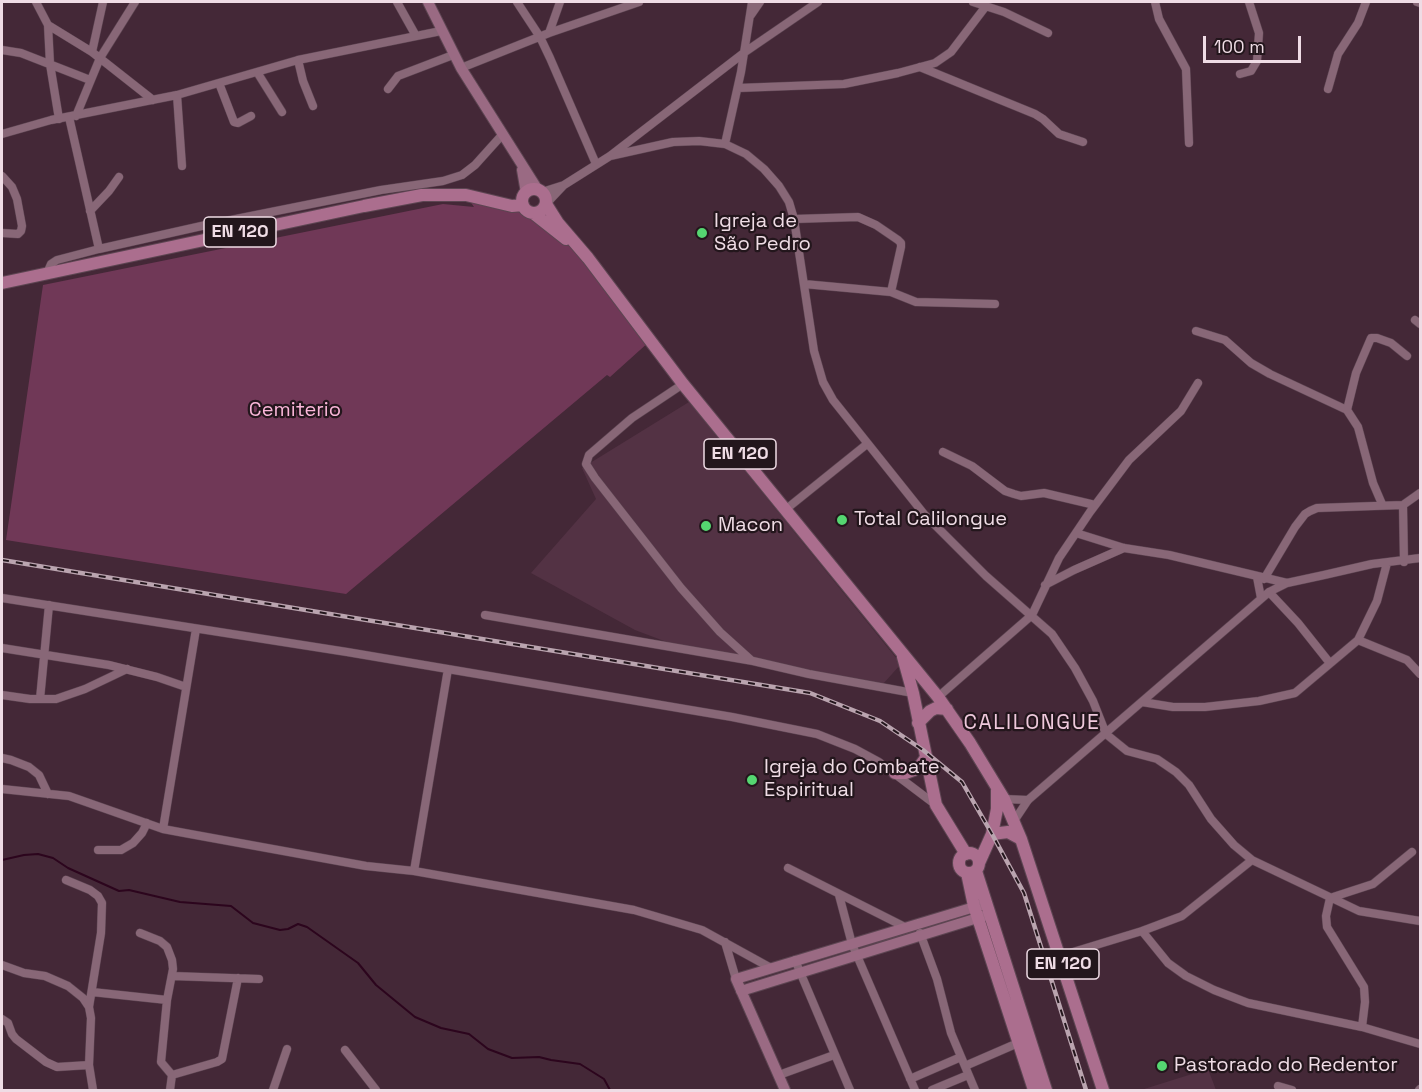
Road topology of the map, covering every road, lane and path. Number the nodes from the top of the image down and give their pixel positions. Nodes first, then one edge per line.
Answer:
1 (36, 2) edge
2 (103, 2) edge
3 (135, 2) edge
4 (397, 2) edge
5 (428, 2) edge
6 (518, 2) edge
7 (560, 2) edge
8 (639, 2) edge
9 (752, 2) edge
10 (760, 2) edge
11 (818, 2) edge
12 (973, 2) edge
13 (1155, 2) edge
14 (1249, 2) edge
15 (1366, 2) edge
16 (986, 6) junction
17 (749, 19) junction
18 (48, 25) junction
19 (441, 31) junction
20 (549, 33) junction
21 (1048, 33) dead end
22 (416, 36) junction
23 (540, 37) junction
24 (2, 50) edge
25 (92, 52) junction
26 (745, 52) junction
27 (453, 55) junction
28 (100, 58) junction
29 (298, 60) junction
30 (50, 64) junction
31 (920, 67) junction
32 (461, 68) junction
33 (257, 72) junction
34 (1240, 74) dead end
35 (90, 81) junction
36 (219, 83) junction
37 (738, 88) junction
38 (388, 89) dead end
39 (1328, 89) dead end
40 (177, 95) junction
41 (153, 100) junction
42 (313, 105) dead end
43 (282, 112) dead end
44 (251, 116) dead end
45 (72, 117) junction
46 (59, 118) junction
47 (2, 134) edge
48 (502, 135) junction
49 (1083, 142) dead end
50 (1189, 143) dead end
51 (725, 144) junction
52 (610, 156) junction
53 (596, 164) junction
54 (182, 166) dead end
55 (2, 176) edge
56 (119, 177) dead end
57 (564, 185) junction
58 (533, 199) junction
59 (90, 210) junction
60 (794, 219) junction
61 (2, 233) edge
62 (99, 249) junction
63 (46, 273) junction
64 (31, 277) junction
65 (2, 281) edge
66 (804, 284) junction
67 (2, 290) edge
68 (891, 292) junction
69 (995, 304) dead end
70 (1196, 331) dead end
71 (1407, 356) dead end
72 (1198, 383) dead end
73 (683, 384) junction
74 (1347, 410) junction
75 (867, 444) junction
76 (943, 452) dead end
77 (1420, 493) edge
78 (1382, 504) junction
79 (1095, 505) junction
80 (1402, 505) junction
81 (785, 510) junction
82 (1077, 533) junction
83 (1124, 548) junction
84 (1420, 558) edge
85 (1404, 562) junction
86 (1387, 563) junction
87 (1261, 578) junction
88 (1287, 583) junction
89 (1045, 585) junction
90 (1269, 592) junction
91 (2, 598) edge
92 (1261, 598) junction
93 (49, 605) junction
94 (485, 615) dead end
95 (1032, 615) junction
96 (196, 629) junction
97 (1358, 640) junction
98 (2, 648) edge
99 (902, 653) junction
100 (44, 655) junction
101 (753, 661) junction
102 (1329, 662) junction
103 (127, 669) junction
104 (448, 669) junction
105 (1420, 674) edge
106 (186, 687) junction
107 (913, 693) junction
108 (2, 694) edge
109 (938, 697) junction
110 (40, 699) junction
111 (1142, 702) junction
112 (948, 709) junction
113 (918, 723) junction
114 (1107, 734) junction
115 (2, 758) edge
116 (925, 759) junction
117 (895, 773) junction
118 (997, 786) junction
119 (2, 789) edge
120 (48, 794) junction
121 (1004, 799) junction
122 (1028, 800) junction
123 (936, 804) junction
124 (1014, 821) junction
125 (147, 823) junction
126 (163, 829) junction
127 (992, 834) junction
128 (1021, 839) junction
129 (98, 850) dead end
130 (1412, 852) dead end
131 (966, 854) junction
132 (1252, 860) junction
133 (788, 868) dead end
134 (974, 869) junction
135 (414, 871) junction
136 (66, 880) dead end
137 (839, 895) junction
138 (1330, 898) junction
139 (982, 910) junction
140 (1420, 921) edge
141 (917, 923) junction
142 (905, 927) junction
143 (1142, 931) junction
144 (140, 933) dead end
145 (921, 935) junction
146 (725, 942) junction
147 (852, 944) junction
148 (856, 956) junction
149 (1060, 956) junction
150 (795, 960) junction
151 (2, 965) edge
152 (771, 968) junction
153 (800, 974) junction
154 (172, 976) junction
155 (238, 978) junction
156 (1003, 978) junction
157 (259, 979) dead end
158 (736, 979) junction
159 (741, 991) junction
160 (92, 992) junction
161 (167, 1000) junction
162 (89, 1007) junction
163 (2, 1020) edge
164 (1362, 1027) junction
165 (1018, 1043) junction
166 (1420, 1044) edge
167 (287, 1049) dead end
168 (345, 1050) dead end
169 (834, 1055) junction
170 (961, 1057) junction
171 (89, 1065) junction
172 (965, 1066) junction
173 (172, 1075) junction
174 (778, 1075) junction
175 (968, 1075) junction
176 (910, 1079) junction
177 (1278, 1086) dead end
178 (93, 1090) edge
179 (170, 1090) edge
180 (273, 1090) edge
181 (376, 1090) edge
182 (785, 1090) edge
183 (850, 1090) edge
184 (915, 1090) edge
185 (932, 1090) edge
186 (975, 1090) edge
187 (1034, 1090) edge
188 (1046, 1090) edge
189 (1103, 1090) edge
190 (1292, 1090) edge

1 - 18 street
2 - 25 street
3 - 28 street
4 - 22 street
5 - 19 street
6 - 23 street
7 - 20 street
8 - 20 street
9 - 17 street
10 - 17 street
11 - 26 street
12 - 16 street
13 - 50 street
14 - 34 street
15 - 39 street
16 - 21 street
16 - 31 street
17 - 26 street
18 - 25 street
18 - 30 street
19 - 22 street
19 - 27 street
20 - 23 street
22 - 29 street
23 - 32 street
23 - 53 street
24 - 30 street
25 - 28 street
26 - 37 street
26 - 52 street
27 - 32 street
27 - 38 street
28 - 35 street
28 - 41 street
29 - 33 street
29 - 42 street
30 - 35 street
30 - 46 street
31 - 37 street
31 - 49 street
32 - 48 street
33 - 36 street
33 - 43 street
35 - 45 street
36 - 40 street
36 - 44 street
37 - 51 street
40 - 41 street
40 - 54 street
41 - 45 street
45 - 46 street
45 - 59 street
46 - 47 street
48 - 58 street
48 - 62 street
51 - 52 street
51 - 60 street
52 - 53 street
53 - 57 street
55 - 61 street
56 - 59 street
57 - 58 street
57 - 58 street
58 - 63 main road, EN 120
58 - 73 main road, EN 120
59 - 62 street
60 - 66 street
60 - 68 street
62 - 63 street
63 - 64 main road, EN 120
64 - 65 main road, EN 120
64 - 67 street
66 - 68 street
66 - 75 street
68 - 69 street
70 - 74 street
71 - 74 street
72 - 79 street
73 - 81 main road, EN 120
73 - 101 street
74 - 78 street
75 - 81 street
75 - 95 street
76 - 79 street
77 - 80 street
78 - 80 street
78 - 87 street
79 - 82 street
80 - 85 street
81 - 99 main road, EN 120
82 - 83 street
82 - 89 street
83 - 87 street
83 - 89 street
84 - 85 street
85 - 86 street
86 - 88 street
86 - 97 street
87 - 88 street
87 - 92 street
88 - 90 street
89 - 95 street
90 - 92 street
90 - 102 street
91 - 93 street
92 - 111 street
93 - 96 street
93 - 100 street
94 - 101 street
95 - 109 street
95 - 114 street
96 - 104 street
96 - 106 street
97 - 102 street
97 - 105 street
98 - 100 street
99 - 107 main road, EN 120
99 - 109 main road, EN 120
100 - 103 street
100 - 110 street
101 - 107 street
102 - 111 street
103 - 106 street
103 - 110 street
104 - 117 street
104 - 135 street
106 - 126 street
107 - 113 main road, EN 120
108 - 110 street
109 - 112 main road, EN 120
111 - 114 street
112 - 113 main road
112 - 118 main road, EN 120
113 - 116 main road, EN 120
114 - 122 street
114 - 132 street
115 - 120 street
116 - 117 main road
116 - 123 main road, EN 120
117 - 123 street
118 - 121 main road, EN 120
118 - 127 main road
119 - 120 street
120 - 125 street
121 - 122 street
121 - 124 main road, EN 120
122 - 124 street
123 - 131 main road, EN 120
124 - 128 main road, EN 120
125 - 126 street
125 - 129 street
126 - 135 street
127 - 128 main road
127 - 134 main road
128 - 149 main road, EN 120
130 - 138 street
131 - 134 main road, EN 120
131 - 134 main road, EN 120
132 - 138 street
132 - 143 street
133 - 137 street
134 - 139 main road
135 - 146 street
136 - 160 street
137 - 142 street
137 - 147 street
138 - 140 street
138 - 164 street
139 - 141 street
139 - 145 street
139 - 156 main road
141 - 142 street
141 - 145 street
142 - 147 street
143 - 149 street
143 - 164 street
144 - 154 street
145 - 148 street
145 - 170 street
146 - 152 street
146 - 158 street
147 - 148 street
147 - 150 street
148 - 153 street
148 - 176 street
149 - 189 main road, EN 120
150 - 152 street
150 - 153 street
151 - 162 street
152 - 158 street
153 - 159 street
153 - 169 street
154 - 155 street
154 - 161 street
155 - 157 street
155 - 173 street
156 - 165 main road
156 - 188 main road
158 - 159 street
159 - 174 street
160 - 161 street
160 - 162 street
161 - 173 street
162 - 171 street
163 - 171 street
164 - 166 street
165 - 172 street
165 - 187 main road
167 - 180 street
168 - 181 street
169 - 174 street
169 - 183 street
170 - 172 street
170 - 176 street
171 - 178 street
172 - 175 street
173 - 179 street
174 - 182 street
175 - 185 street
175 - 186 street
176 - 184 street
177 - 190 street

